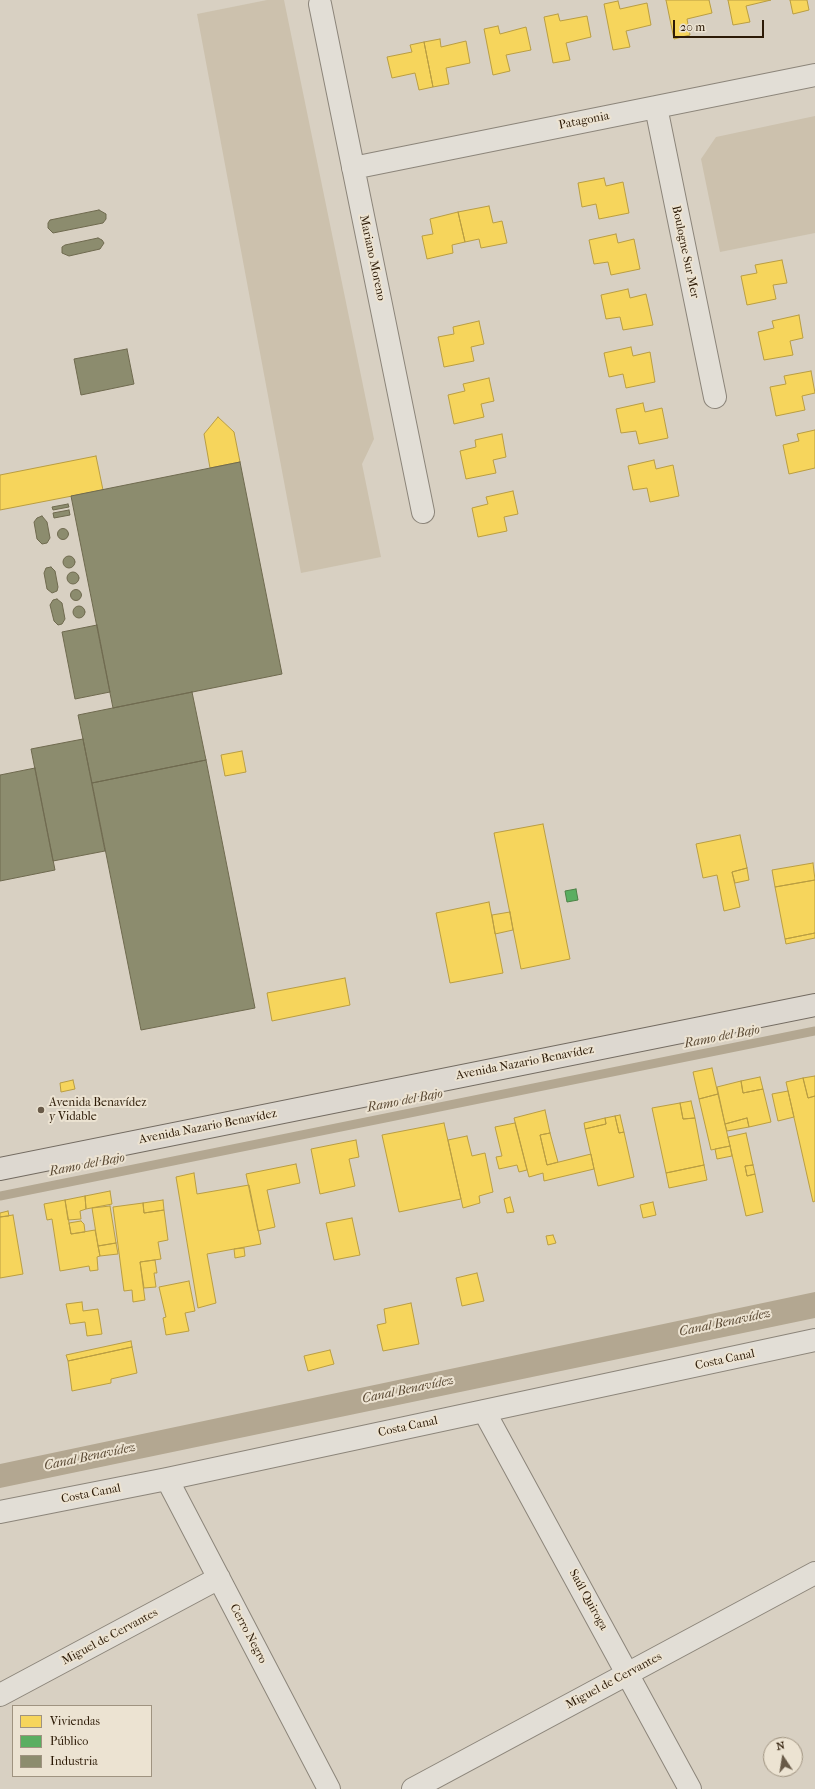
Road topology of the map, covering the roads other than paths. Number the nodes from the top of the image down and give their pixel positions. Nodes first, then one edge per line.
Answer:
1 (320, 4) dead end
2 (815, 74) edge
3 (656, 107) junction
4 (353, 168) junction
5 (715, 397) dead end
6 (423, 512) dead end
7 (815, 1005) edge
8 (0, 1169) edge
9 (815, 1340) edge
10 (484, 1411) junction
11 (167, 1479) junction
12 (0, 1512) edge
13 (815, 1573) edge
14 (219, 1578) junction
15 (628, 1673) junction
16 (0, 1695) edge
17 (329, 1789) edge
18 (413, 1789) edge
19 (690, 1789) edge

1 - 4 street, Mariano Moreno
2 - 3 street, Patagonia
3 - 4 street, Patagonia
3 - 5 street, Boulogne Sur Mer
4 - 6 street, Mariano Moreno
7 - 8 main road, Avenida Nazario Benavídez
9 - 10 street, Costa Canal
10 - 11 street, Costa Canal
10 - 15 street, Saúl Quiroga
11 - 12 street, Costa Canal
11 - 14 street, Cerro Negro
13 - 15 street, Miguel de Cervantes
14 - 16 street, Miguel de Cervantes
14 - 17 street, Cerro Negro
15 - 18 street, Miguel de Cervantes
15 - 19 street, Saúl Quiroga

